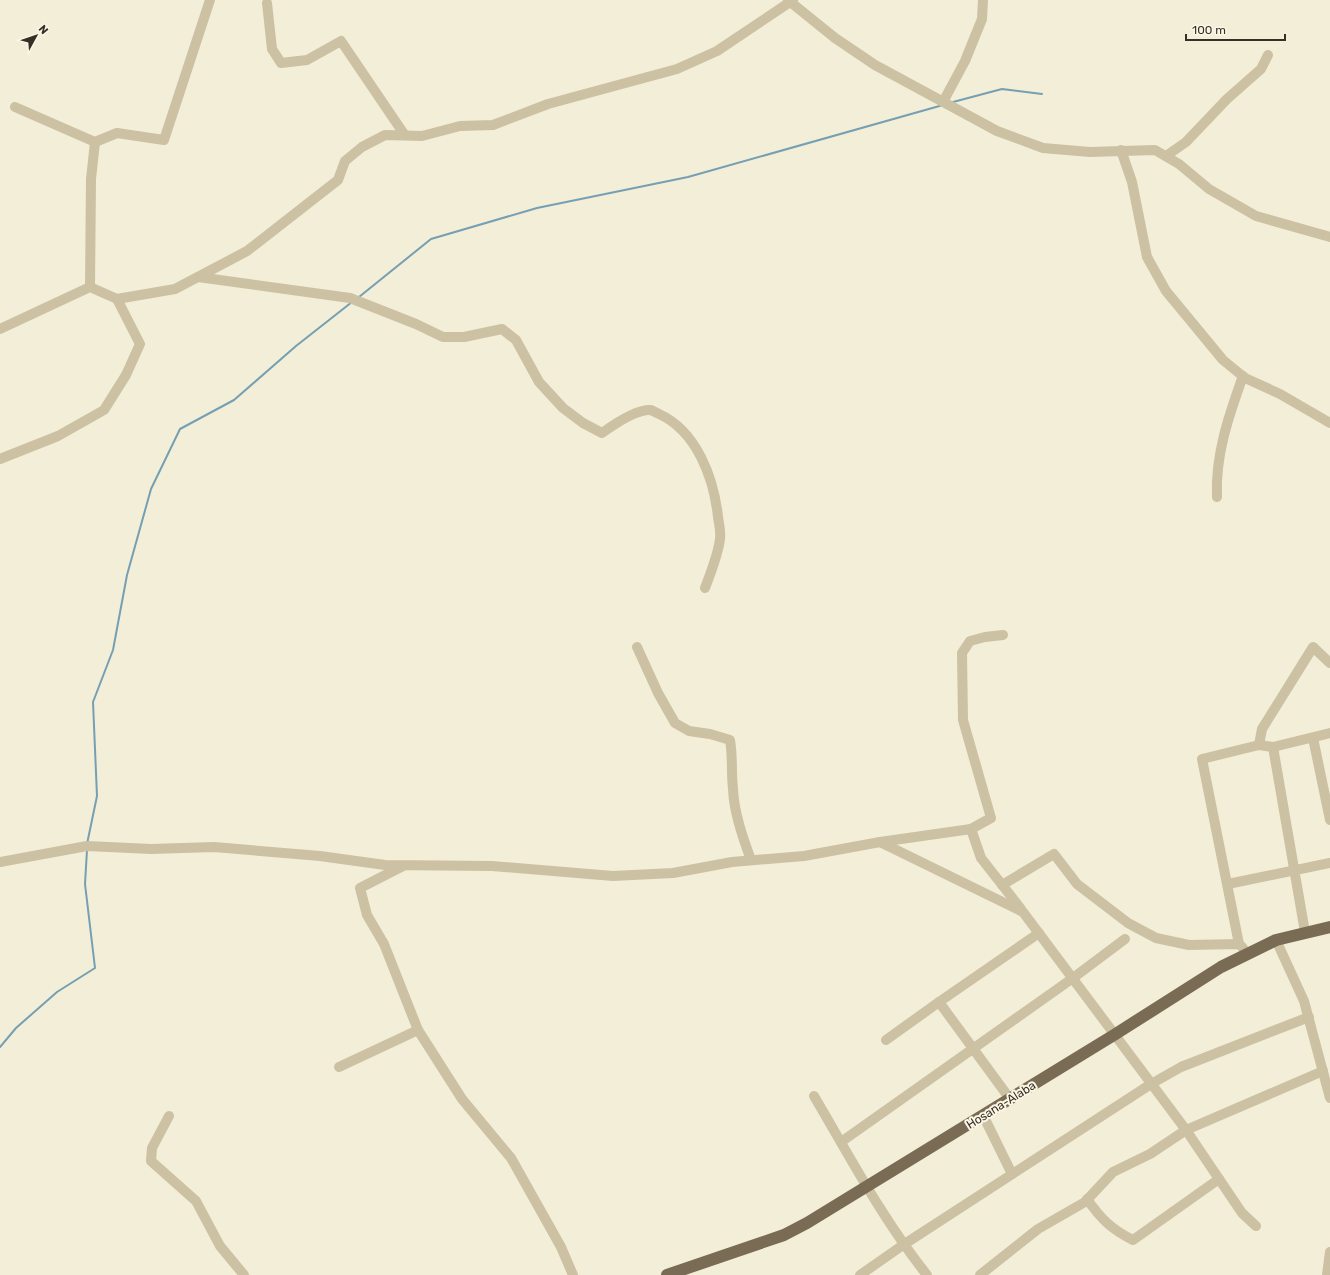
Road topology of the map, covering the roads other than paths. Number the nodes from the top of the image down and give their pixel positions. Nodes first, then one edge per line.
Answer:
1 (210, 0) edge
2 (974, 0) edge
3 (790, 1) edge
4 (267, 3) dead end
5 (983, 4) edge
6 (1268, 55) dead end
7 (943, 102) junction
8 (15, 107) dead end
9 (404, 134) junction
10 (95, 142) junction
11 (1121, 150) junction
12 (1166, 156) junction
13 (1330, 237) edge
14 (198, 277) junction
15 (90, 287) junction
16 (117, 299) junction
17 (0, 329) edge
18 (1243, 376) junction
19 (1330, 424) edge
20 (0, 459) edge
21 (1217, 497) dead end
22 (705, 588) dead end
23 (1003, 635) dead end
24 (637, 647) dead end
25 (1330, 663) edge
26 (1330, 733) edge
27 (1312, 738) junction
28 (1259, 745) junction
29 (1273, 747) junction
30 (1330, 820) edge
31 (971, 829) junction
32 (880, 842) junction
33 (751, 860) junction
34 (0, 862) edge
35 (1330, 863) edge
36 (405, 866) junction
37 (1295, 871) junction
38 (1228, 884) junction
39 (1002, 885) junction
40 (1023, 912) junction
41 (1330, 927) edge
42 (1305, 932) junction
43 (1039, 933) junction
44 (1125, 940) dead end
45 (1276, 940) junction
46 (1239, 944) junction
47 (1248, 954) junction
48 (1073, 978) junction
49 (939, 1002) junction
50 (1309, 1017) junction
51 (418, 1030) junction
52 (1114, 1035) junction
53 (886, 1040) dead end
54 (973, 1049) junction
55 (339, 1067) dead end
56 (1323, 1071) junction
57 (1151, 1084) junction
58 (814, 1096) dead end
59 (1010, 1098) junction
60 (1330, 1098) edge
61 (983, 1115) junction
62 (169, 1116) dead end
63 (1186, 1130) junction
64 (840, 1142) junction
65 (1012, 1174) junction
66 (1219, 1179) junction
67 (866, 1187) junction
68 (1087, 1199) junction
69 (1256, 1226) dead end
70 (903, 1245) junction
71 (1330, 1252) edge
72 (244, 1275) edge
73 (573, 1275) edge
74 (667, 1275) edge
75 (860, 1275) edge
76 (928, 1275) edge
77 (980, 1275) edge
78 (1327, 1275) edge

1 - 10 street
2 - 5 street
3 - 7 street
3 - 9 street
4 - 9 street
5 - 7 street
6 - 12 street
7 - 11 street
8 - 10 street
9 - 14 street
10 - 15 street
11 - 12 street
11 - 18 street
12 - 13 street
14 - 16 street
14 - 22 street
15 - 16 street
15 - 17 street
16 - 20 street
18 - 19 street
18 - 21 street
23 - 31 street
24 - 33 street
25 - 28 street
26 - 27 street
27 - 29 street
27 - 30 street
28 - 29 street
28 - 38 street
29 - 37 street
31 - 32 street
31 - 39 street
32 - 33 street
32 - 40 street
33 - 36 street
34 - 36 street
35 - 37 street
36 - 51 street
37 - 38 street
37 - 42 street
38 - 46 street
39 - 40 street
39 - 46 street
40 - 43 street
41 - 42 main road, Hosana-Alaba
42 - 45 main road, Hosana-Alaba
43 - 48 street
43 - 49 street
44 - 48 street
45 - 47 main road, Hosana-Alaba
45 - 50 street
46 - 47 street
47 - 52 main road, Hosana-Alaba
48 - 52 street
48 - 54 street
49 - 53 street
49 - 54 street
50 - 56 street
50 - 57 street
51 - 55 street
51 - 73 street
52 - 57 street
52 - 59 main road, Hosana-Alaba
54 - 59 street
54 - 64 street
56 - 60 street
56 - 63 street
57 - 63 street
57 - 65 street
58 - 64 street
59 - 61 main road, Hosana-Alaba
61 - 65 street
61 - 67 main road, Hosana-Alaba
62 - 72 street
63 - 66 street
63 - 68 street
64 - 67 street
65 - 70 street
66 - 68 street
66 - 69 street
67 - 70 street
67 - 74 main road, Hosana-Alaba
68 - 77 street
70 - 75 street
70 - 76 street
71 - 78 street

